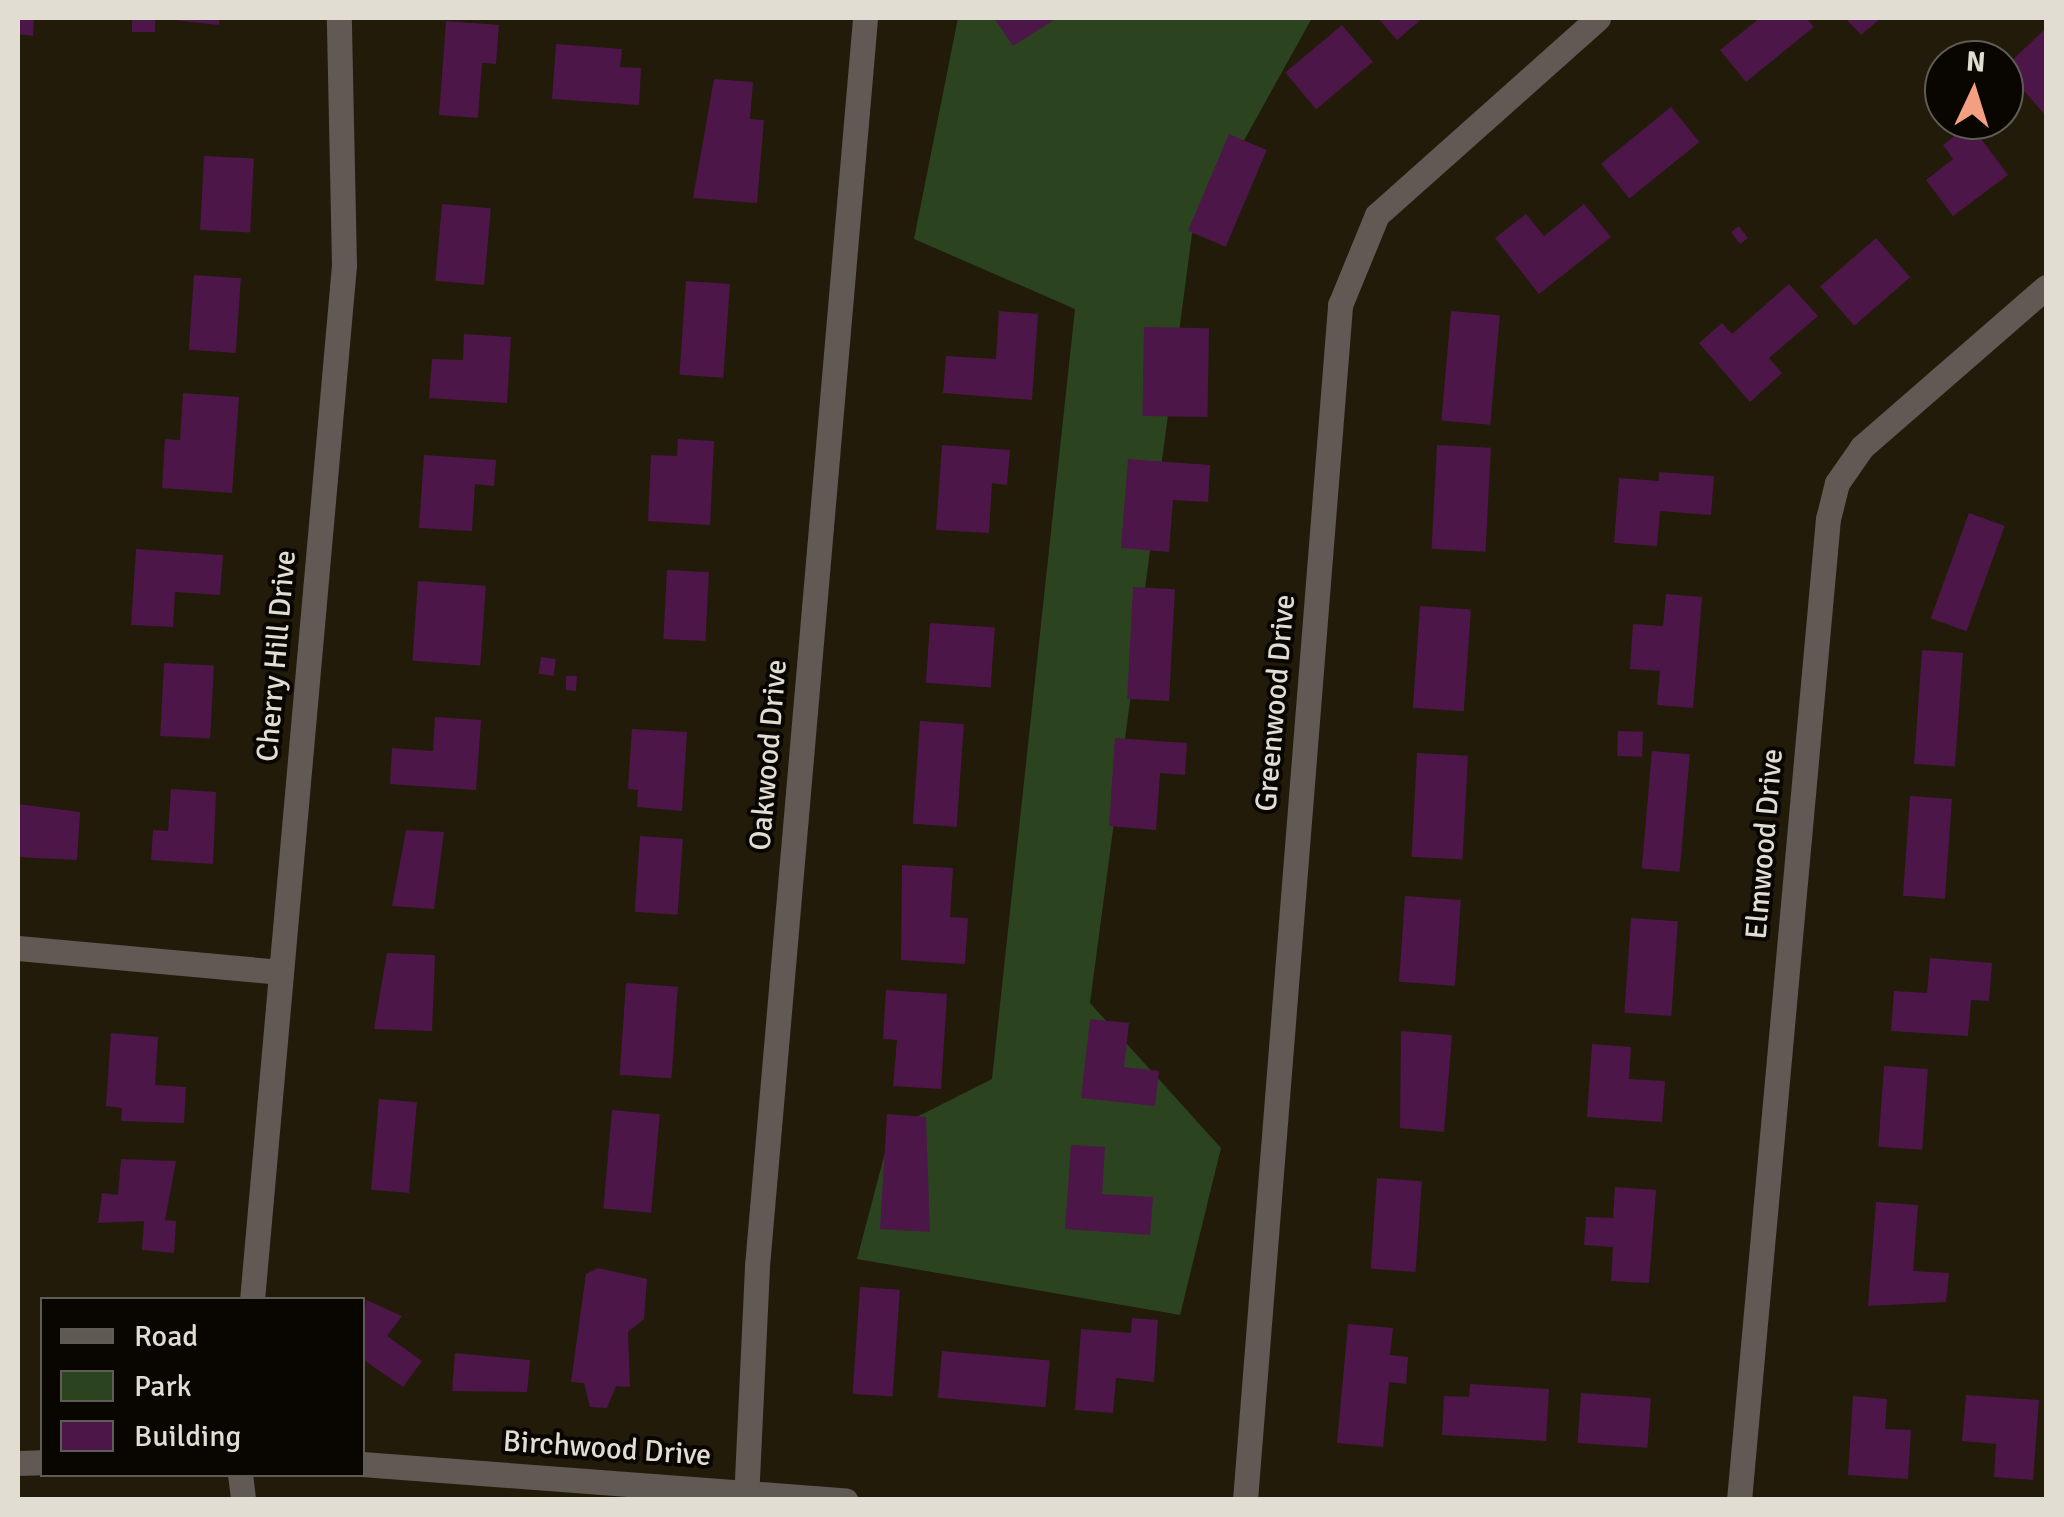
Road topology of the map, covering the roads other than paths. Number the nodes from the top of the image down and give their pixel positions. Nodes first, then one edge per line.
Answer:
1 (338, 18) edge
2 (866, 18) edge
3 (1598, 18) edge
4 (2046, 286) edge
5 (18, 948) edge
6 (281, 972) junction
7 (252, 1297) edge
8 (365, 1464) edge
9 (746, 1496) edge
10 (846, 1500) edge
11 (1245, 1500) edge
12 (1739, 1500) edge

1 - 6 street, Cherry Hill Drive
2 - 9 street, Oakwood Drive
3 - 11 street, Greenwood Drive
4 - 12 street, Elmwood Drive
5 - 6 street
6 - 7 street, Cherry Hill Drive
8 - 9 street, Birchwood Drive
9 - 10 street, Birchwood Drive

